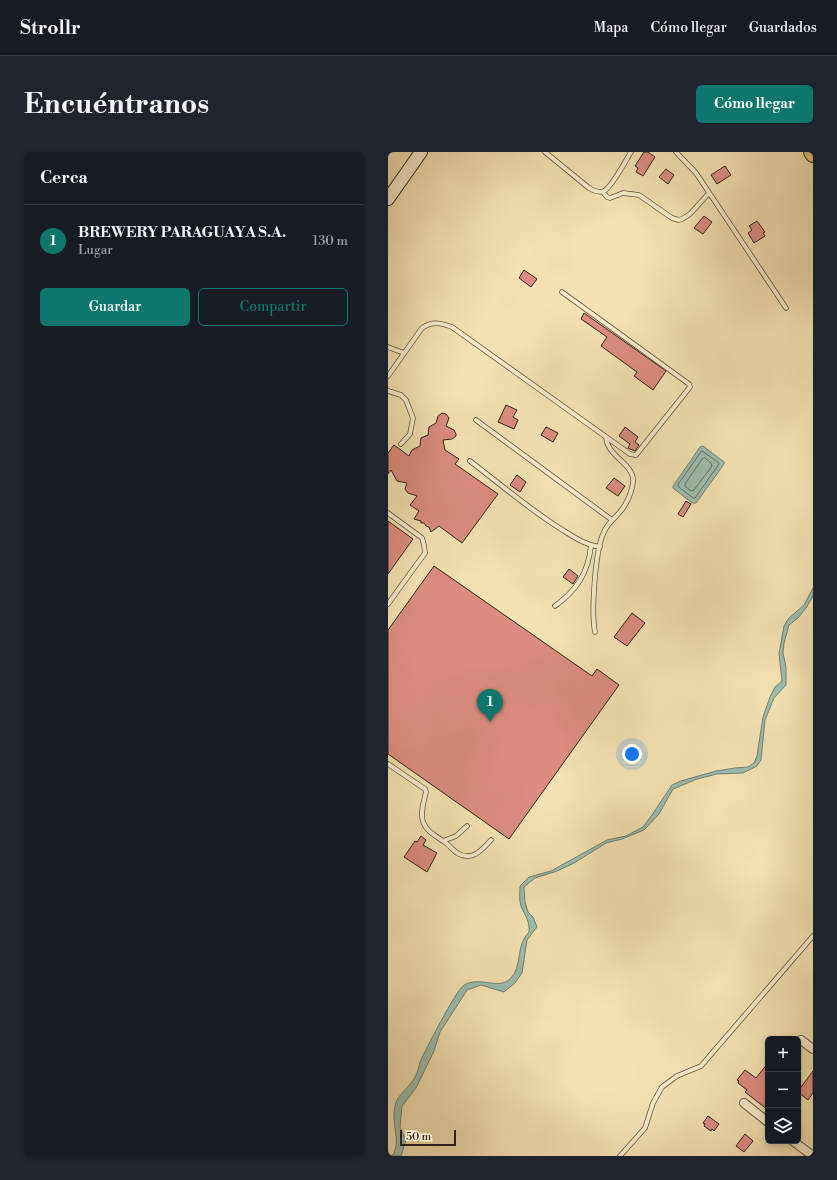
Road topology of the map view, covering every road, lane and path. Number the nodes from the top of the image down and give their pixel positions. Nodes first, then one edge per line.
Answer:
1 (421, 152) edge
2 (546, 152) edge
3 (631, 152) edge
4 (676, 152) edge
5 (811, 152) edge
6 (813, 155) edge
7 (603, 192) junction
8 (710, 193) junction
9 (388, 199) edge
10 (562, 292) dead end
11 (786, 308) dead end
12 (388, 347) edge
13 (404, 353) junction
14 (388, 376) edge
15 (388, 391) edge
16 (476, 420) dead end
17 (606, 437) junction
18 (401, 444) dead end
19 (470, 461) dead end
20 (388, 513) edge
21 (612, 520) junction
22 (591, 546) junction
23 (600, 547) junction
24 (388, 604) edge
25 (555, 606) dead end
26 (595, 632) dead end
27 (388, 764) edge
28 (467, 826) dead end
29 (491, 840) dead end
30 (443, 841) junction
31 (813, 936) edge
32 (801, 1040) dead end
33 (813, 1049) edge
34 (744, 1103) dead end
35 (765, 1120) edge
36 (797, 1144) edge
37 (620, 1156) edge
38 (813, 1156) edge

1 - 9 main road
2 - 7 lane
3 - 7 lane
4 - 8 lane
5 - 6 highway
7 - 8 lane
8 - 11 lane
10 - 17 lane
12 - 13 lane
13 - 14 lane
13 - 17 lane
15 - 18 lane
16 - 21 lane
17 - 21 lane
19 - 22 lane
20 - 24 lane
21 - 23 lane
22 - 23 lane
22 - 25 lane
23 - 26 lane
27 - 30 lane
28 - 30 lane
29 - 30 lane
31 - 37 lane
32 - 33 street
34 - 35 street
36 - 38 street

